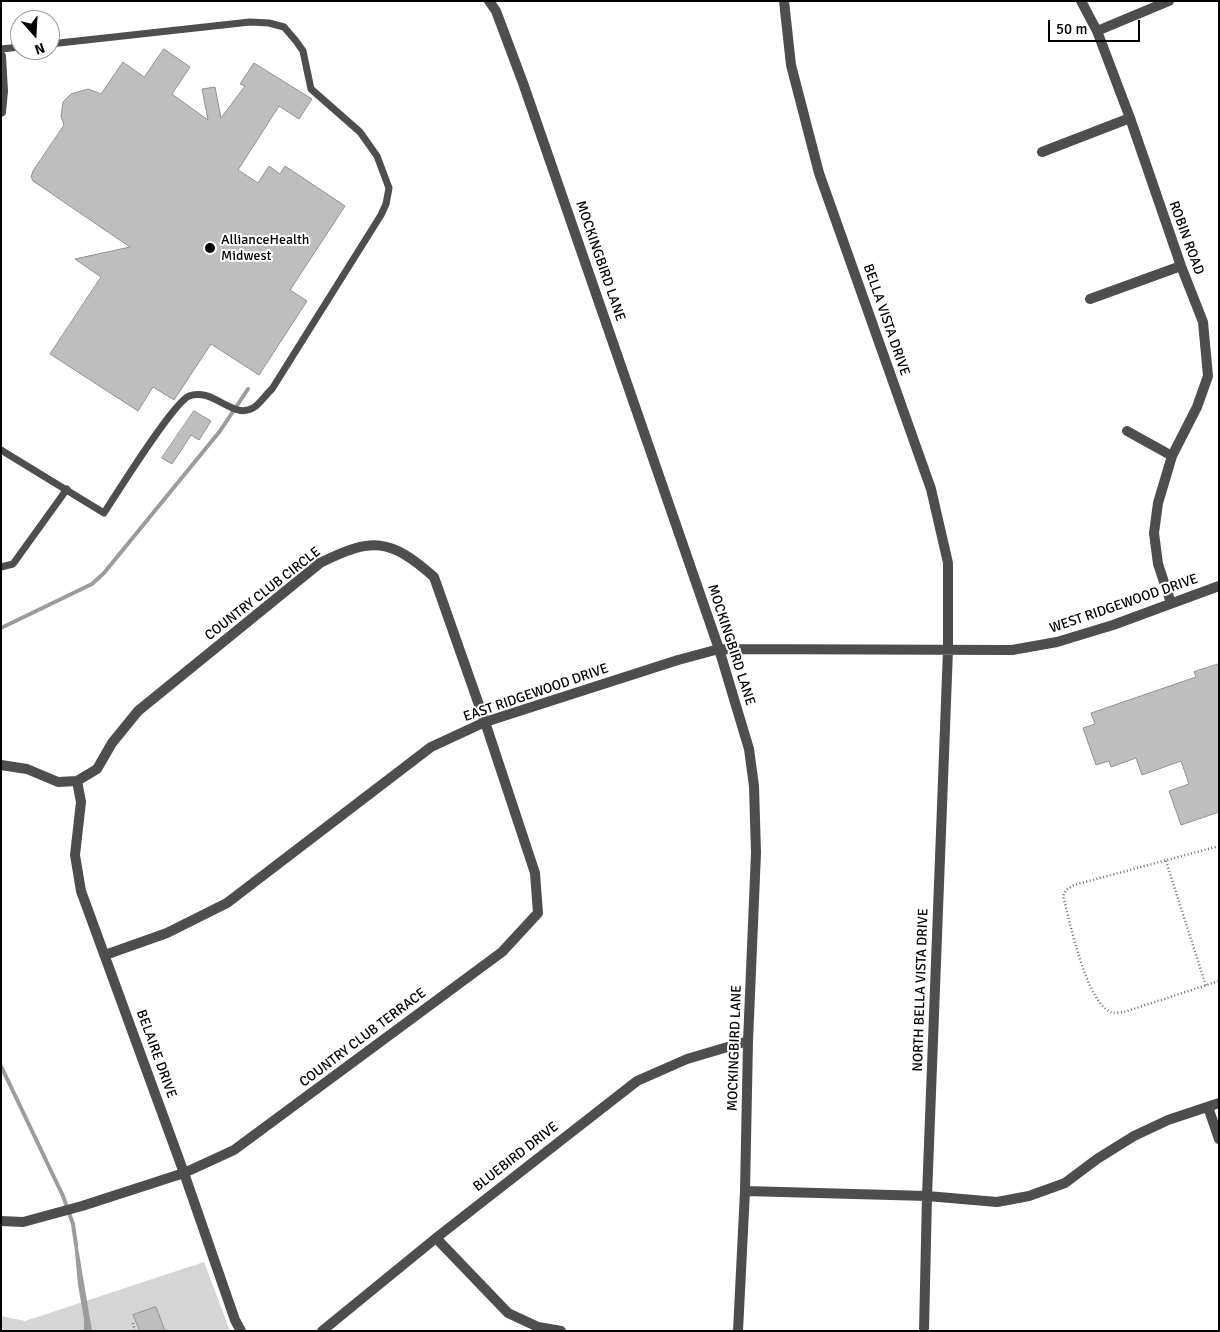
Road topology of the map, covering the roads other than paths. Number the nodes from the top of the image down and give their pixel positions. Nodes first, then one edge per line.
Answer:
1 (489, 1) edge
2 (784, 1) edge
3 (1081, 1) edge
4 (1168, 1) edge
5 (1097, 31) junction
6 (60, 43) edge
7 (1, 56) edge
8 (1, 112) edge
9 (1130, 118) junction
10 (1042, 152) dead end
11 (1181, 266) junction
12 (1090, 299) dead end
13 (1127, 431) dead end
14 (1, 450) edge
15 (1172, 456) junction
16 (66, 489) junction
17 (1, 567) edge
18 (1219, 586) edge
19 (1171, 602) junction
20 (719, 649) junction
21 (948, 650) junction
22 (485, 722) junction
23 (1, 765) edge
24 (77, 781) junction
25 (105, 955) junction
26 (748, 1041) junction
27 (1219, 1103) edge
28 (1208, 1107) junction
29 (1219, 1139) edge
30 (184, 1173) junction
31 (745, 1191) junction
32 (927, 1196) junction
33 (1, 1222) edge
34 (436, 1238) junction
35 (241, 1331) edge
36 (322, 1331) edge
37 (561, 1331) edge
38 (738, 1331) edge
39 (924, 1331) edge

1 - 20 street, MOCKINGBIRD LANE
2 - 21 street, BELLA VISTA DRIVE
3 - 5 street, ROBIN ROAD
4 - 5 street
5 - 9 street, ROBIN ROAD
6 - 16 lane
7 - 8 street
9 - 10 street
9 - 11 street, ROBIN ROAD
11 - 12 street
11 - 15 street, ROBIN ROAD
13 - 15 street
14 - 16 lane
15 - 19 street, ROBIN ROAD
16 - 17 lane
18 - 19 street, WEST RIDGEWOOD DRIVE
19 - 21 street, WEST RIDGEWOOD DRIVE
20 - 21 street, EAST RIDGEWOOD DRIVE
20 - 22 street, EAST RIDGEWOOD DRIVE
20 - 26 street, MOCKINGBIRD LANE
21 - 32 street, NORTH BELLA VISTA DRIVE
22 - 24 street, COUNTRY CLUB CIRCLE
22 - 25 street, EAST RIDGEWOOD DRIVE
22 - 30 street, COUNTRY CLUB TERRACE
23 - 24 street
24 - 25 street, BELAIRE DRIVE
25 - 30 street, BELAIRE DRIVE
26 - 31 street, MOCKINGBIRD LANE
26 - 34 street, BLUEBIRD DRIVE
27 - 28 street
28 - 29 street
28 - 32 street
30 - 33 street, COUNTRY CLUB TERRACE
30 - 35 street, BELAIRE DRIVE
31 - 32 street
31 - 38 street, MOCKINGBIRD LANE
32 - 39 street, NORTH BELLA VISTA DRIVE
34 - 36 street, BLUEBIRD DRIVE
34 - 37 street

